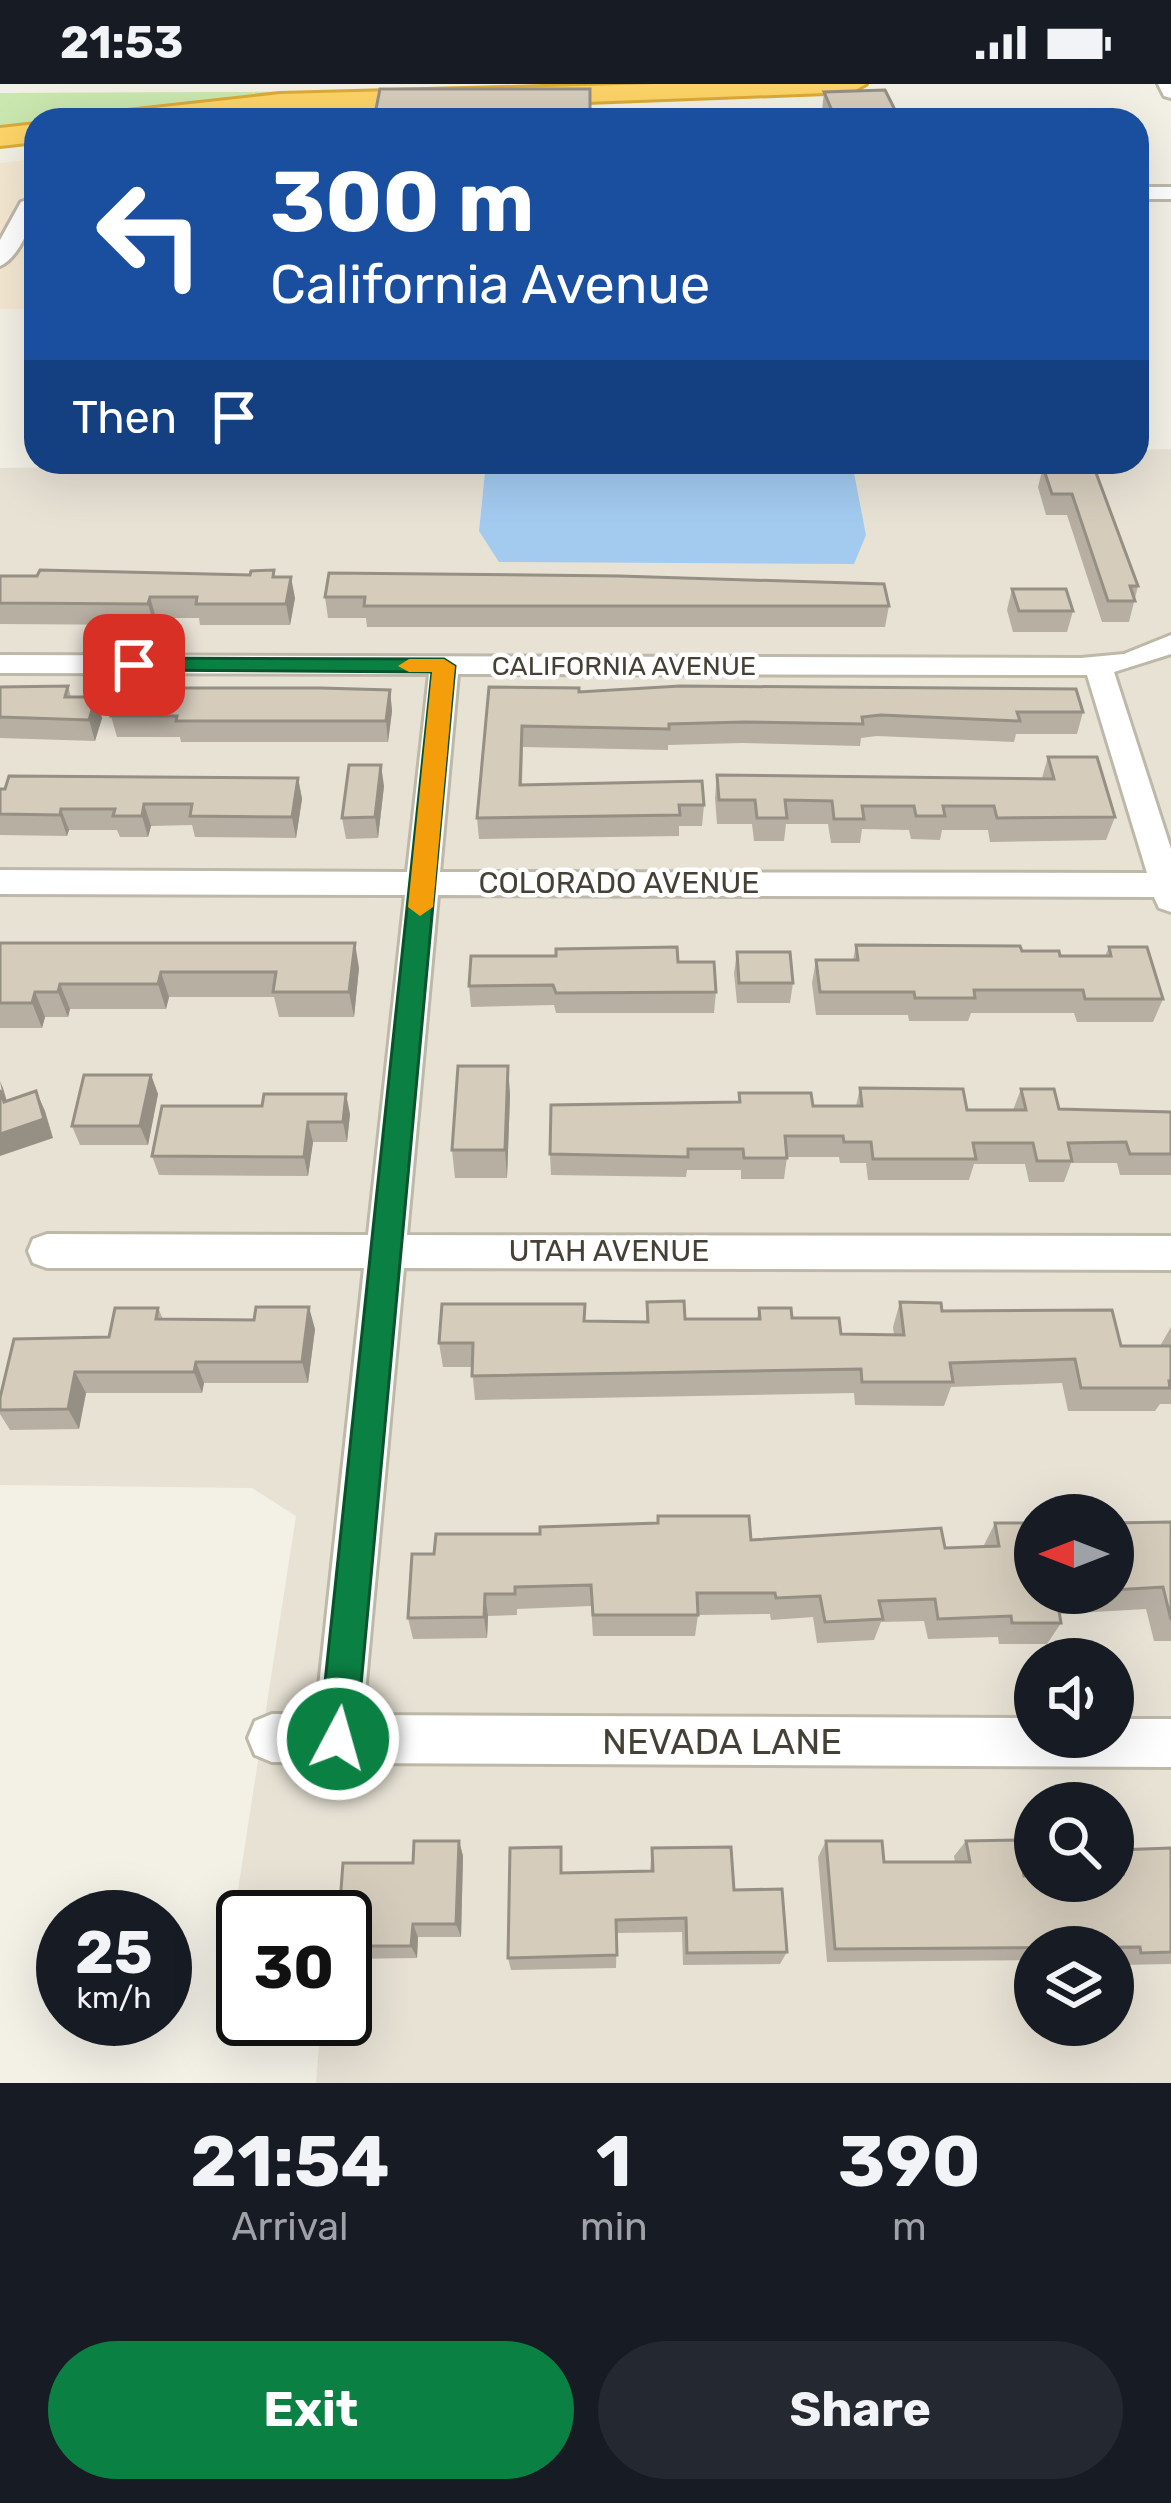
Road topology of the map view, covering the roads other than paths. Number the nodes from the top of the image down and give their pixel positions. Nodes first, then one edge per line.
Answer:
1 (518, 84) edge
2 (852, 84) edge
3 (744, 85) edge
4 (229, 108) edge
5 (10, 222) edge
6 (0, 260) edge
7 (1171, 644) edge
8 (0, 664) edge
9 (444, 666) junction
10 (1098, 666) junction
11 (0, 882) edge
12 (423, 883) junction
13 (1169, 892) edge
14 (386, 1250) junction
15 (47, 1251) dead end
16 (1171, 1253) edge
17 (272, 1738) dead end
18 (338, 1739) junction
19 (1171, 1743) edge

1 - 3 highway
2 - 3 highway
3 - 4 highway
5 - 6 street
7 - 10 street, CALIFORNIA AVENUE
8 - 9 street, CALIFORNIA AVENUE
9 - 10 street, CALIFORNIA AVENUE
9 - 12 street
10 - 13 street
11 - 12 street, COLORADO AVENUE
12 - 13 street, COLORADO AVENUE
12 - 14 street
14 - 15 street, UTAH AVENUE
14 - 16 street, UTAH AVENUE
14 - 18 street
17 - 18 street, NEVADA LANE
18 - 19 street, NEVADA LANE

